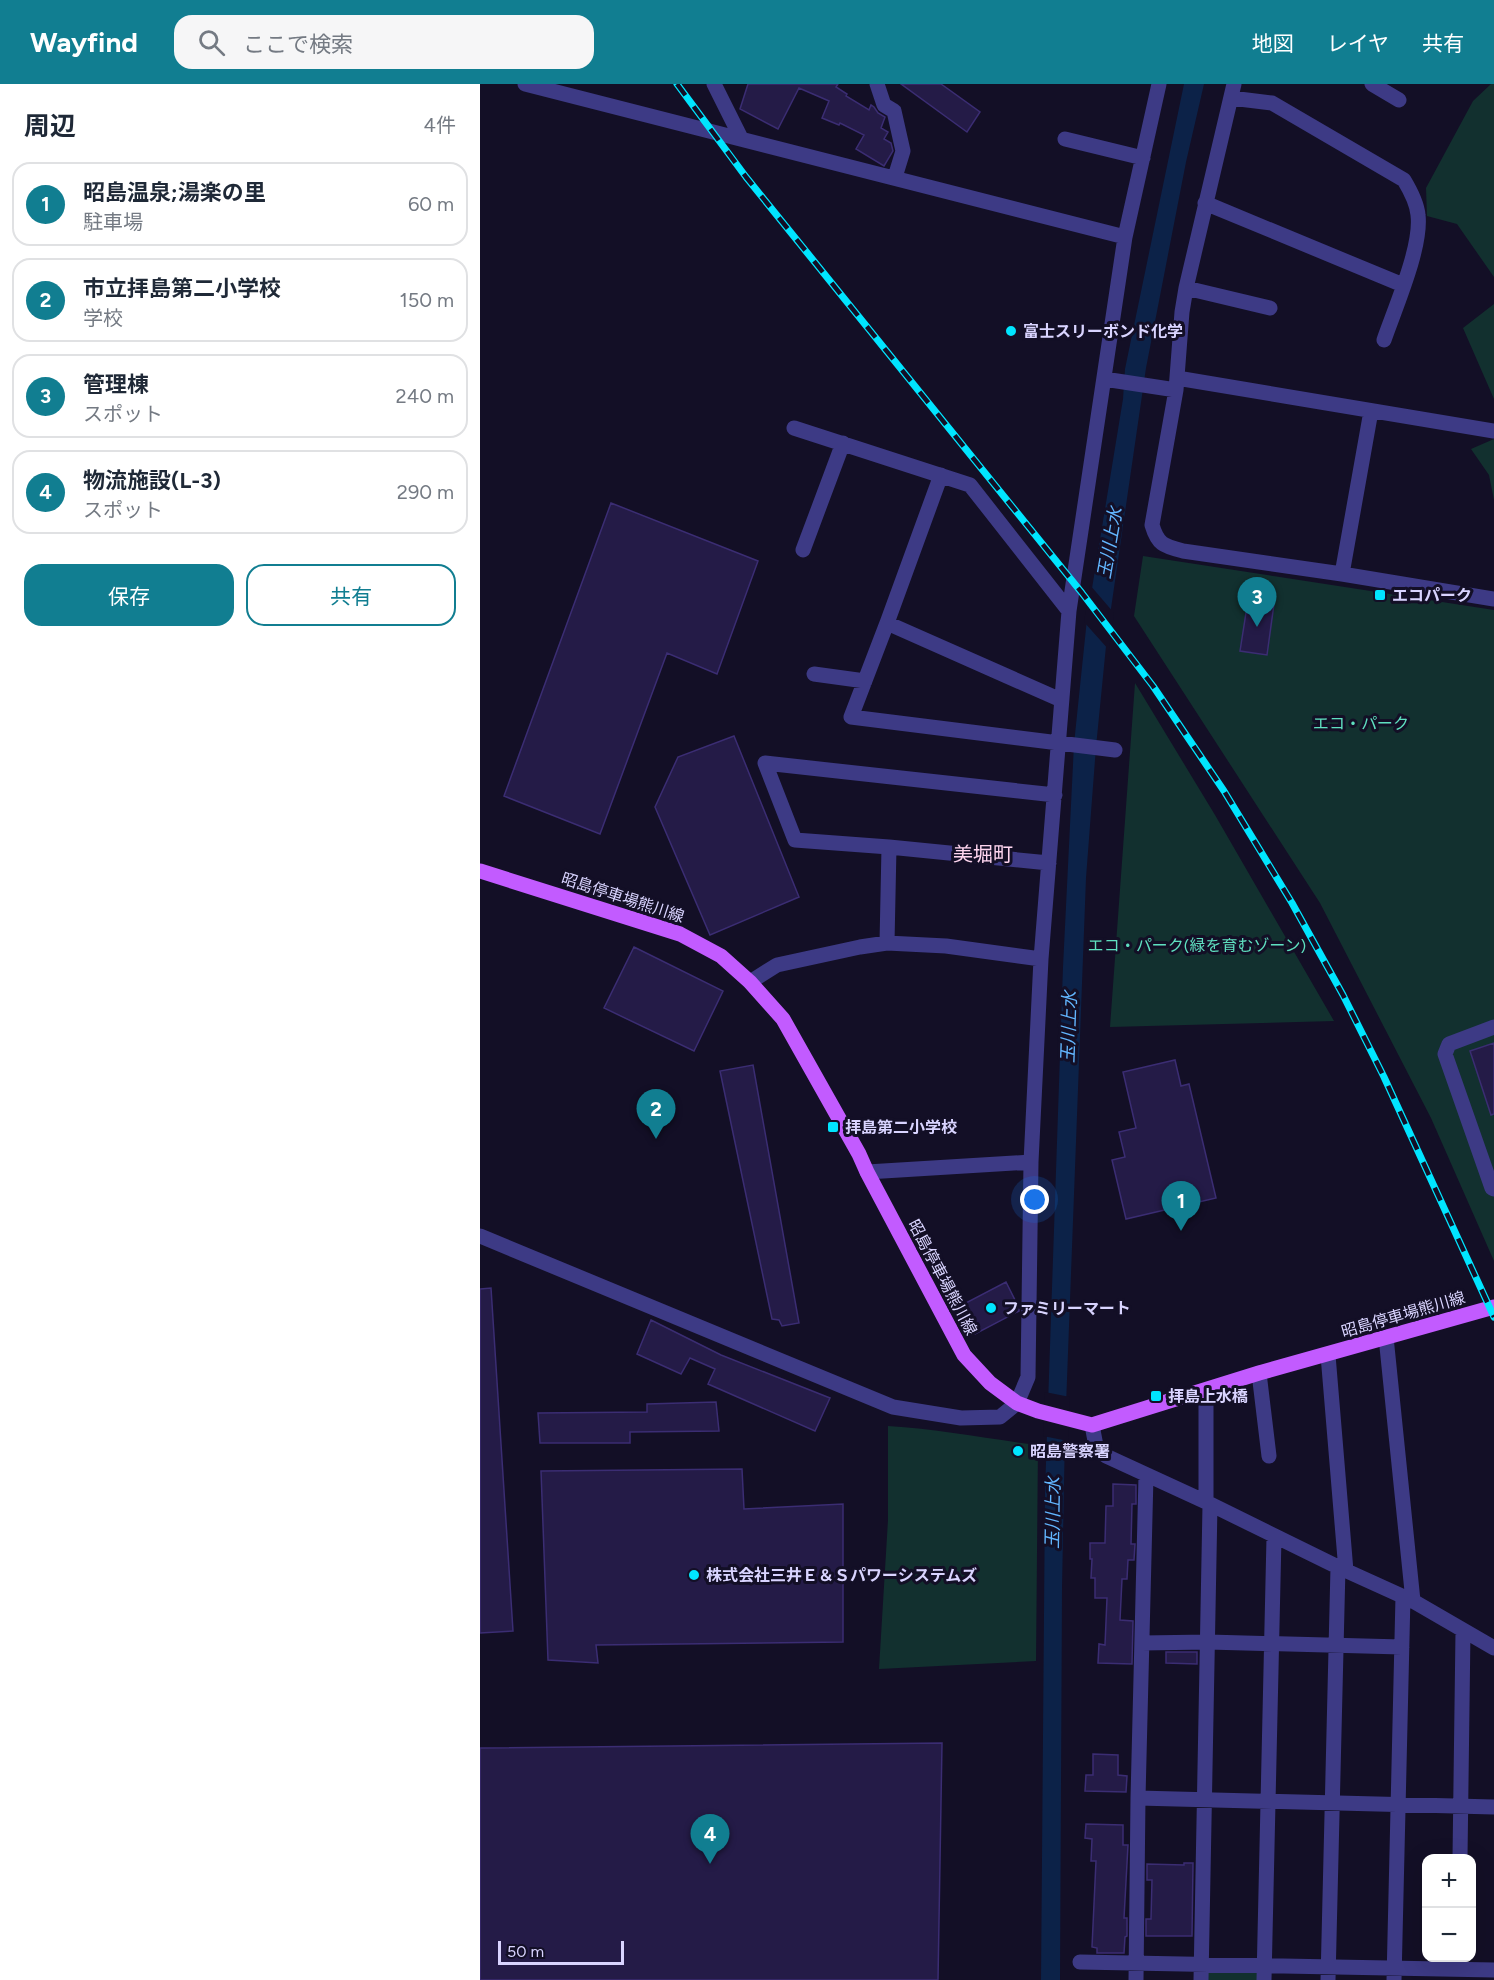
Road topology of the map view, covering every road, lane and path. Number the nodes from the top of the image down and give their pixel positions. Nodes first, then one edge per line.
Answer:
1 (525, 84) edge
2 (714, 84) edge
3 (877, 84) edge
4 (1159, 84) edge
5 (1371, 84) edge
6 (1232, 91) edge
7 (1399, 100) dead end
8 (741, 138) junction
9 (1065, 139) dead end
10 (1143, 158) junction
11 (895, 177) junction
12 (1205, 203) junction
13 (1125, 237) junction
14 (1402, 285) junction
15 (1186, 288) junction
16 (1270, 309) dead end
17 (1384, 340) dead end
18 (1104, 379) junction
19 (1172, 386) junction
20 (1371, 411) junction
21 (794, 428) dead end
22 (1494, 431) edge
23 (843, 443) junction
24 (941, 476) junction
25 (803, 550) dead end
26 (1342, 574) junction
27 (1494, 599) edge
28 (1069, 611) junction
29 (887, 622) junction
30 (814, 674) dead end
31 (865, 681) junction
32 (1061, 700) junction
33 (1058, 743) junction
34 (1115, 750) dead end
35 (1055, 795) junction
36 (889, 847) junction
37 (1049, 863) junction
38 (480, 871) edge
39 (887, 943) junction
40 (1041, 959) junction
41 (750, 982) junction
42 (1494, 1027) edge
43 (1031, 1162) junction
44 (867, 1172) junction
45 (1494, 1189) edge
46 (480, 1236) edge
47 (1494, 1307) edge
48 (1386, 1337) junction
49 (1328, 1354) junction
50 (1258, 1373) junction
51 (1206, 1390) junction
52 (1017, 1404) junction
53 (1092, 1425) junction
54 (1269, 1456) dead end
55 (1146, 1476) junction
56 (1208, 1504) junction
57 (1274, 1537) junction
58 (1342, 1569) junction
59 (1408, 1598) junction
60 (1463, 1630) junction
61 (1208, 1642) junction
62 (1142, 1643) junction
63 (1272, 1644) junction
64 (1336, 1645) junction
65 (1401, 1647) junction
66 (1494, 1648) edge
67 (1138, 1798) junction
68 (1205, 1800) junction
69 (1268, 1801) junction
70 (1332, 1803) junction
71 (1397, 1804) junction
72 (1461, 1806) junction
73 (1494, 1807) edge
74 (1460, 1854) edge
75 (1080, 1962) dead end
76 (1136, 1963) junction
77 (1201, 1964) junction
78 (1458, 1969) edge
79 (1494, 1970) edge
80 (1264, 1973) edge
81 (1329, 1973) edge
82 (1394, 1974) edge
83 (1136, 1980) edge
84 (1201, 1980) edge

1 - 8 street
2 - 8 street
3 - 11 street
4 - 10 street
5 - 7 street
6 - 12 street
6 - 14 street
8 - 11 street
9 - 10 street
10 - 13 street
11 - 13 street
12 - 14 street
12 - 15 street
13 - 18 street
14 - 17 street
15 - 16 street
15 - 19 street
18 - 19 street
18 - 28 street
19 - 20 street
19 - 26 street
20 - 22 street
20 - 26 street
21 - 23 street
23 - 24 street
23 - 25 street
24 - 28 street
24 - 29 street
26 - 27 street
28 - 32 street
29 - 31 street
29 - 32 street
30 - 31 street
31 - 33 street
32 - 33 street
33 - 34 street
33 - 35 street
35 - 36 street
35 - 37 street
36 - 37 street
36 - 39 street
37 - 40 street
38 - 41 main road, 昭島停車場熊川線
39 - 40 street
39 - 41 street
40 - 43 street
41 - 44 main road, 昭島停車場熊川線
42 - 45 street
43 - 44 street
43 - 52 street
44 - 52 main road, 昭島停車場熊川線
46 - 52 street
47 - 48 main road, 昭島停車場熊川線
48 - 49 main road, 昭島停車場熊川線
48 - 59 street
49 - 50 main road, 昭島停車場熊川線
49 - 58 street
50 - 51 main road, 昭島停車場熊川線
50 - 54 street
51 - 53 main road, 昭島停車場熊川線
51 - 56 street
52 - 53 main road, 昭島停車場熊川線
53 - 55 street
55 - 56 street
55 - 62 street
56 - 57 street
56 - 61 street
57 - 58 street
57 - 63 street
58 - 59 street
58 - 64 street
59 - 60 street
59 - 65 street
60 - 66 street
60 - 72 street
61 - 62 street
61 - 63 street
61 - 68 street
62 - 67 street
63 - 64 street
63 - 69 street
64 - 65 street
64 - 70 street
65 - 71 street
67 - 68 street
67 - 76 street
68 - 69 street
68 - 77 street
69 - 70 street
69 - 80 street
70 - 71 street
70 - 81 street
71 - 72 street
71 - 82 street
72 - 73 street
72 - 74 street
75 - 76 street
76 - 77 street
76 - 83 street
77 - 80 street
77 - 84 street
78 - 79 street
78 - 82 street
80 - 81 street
81 - 82 street

